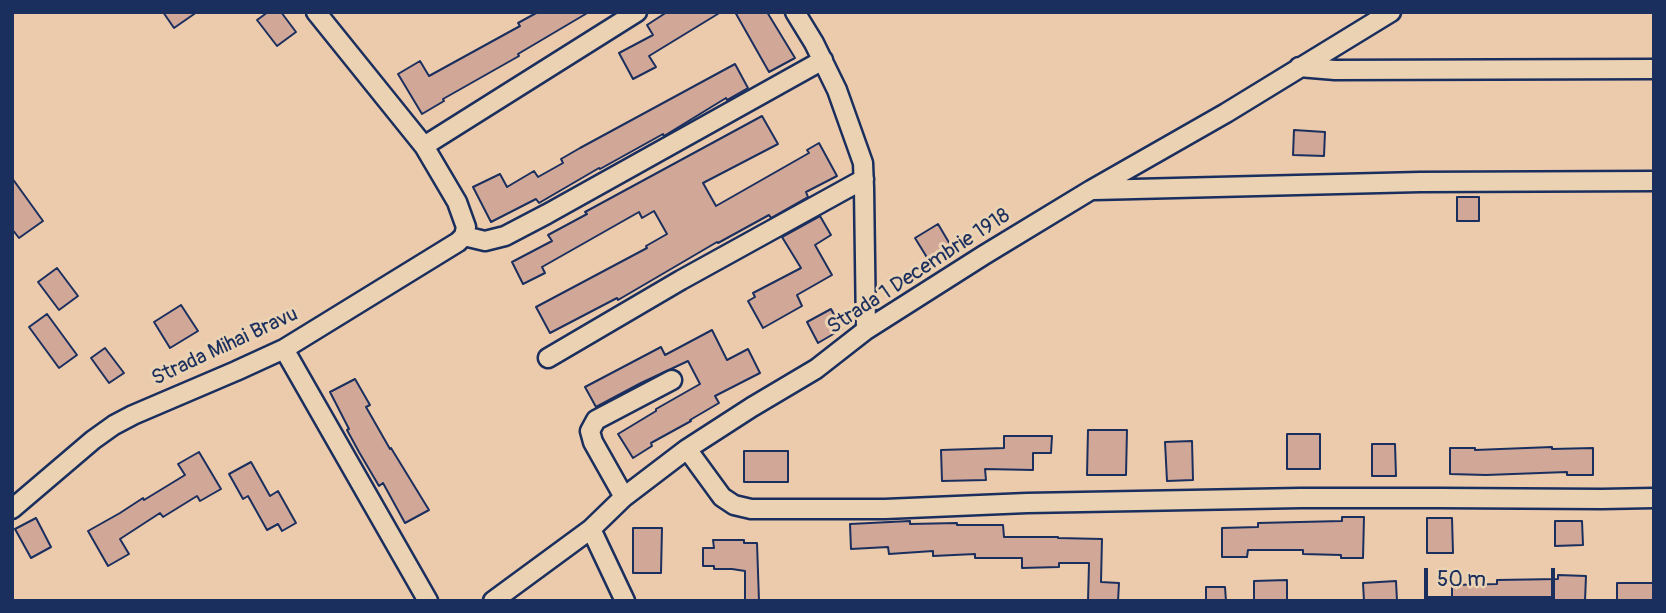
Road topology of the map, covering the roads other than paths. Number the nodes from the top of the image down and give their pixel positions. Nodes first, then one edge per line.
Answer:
1 (316, 12) edge
2 (636, 12) edge
3 (795, 12) edge
4 (1391, 12) edge
5 (823, 60) junction
6 (1299, 67) junction
7 (1654, 69) edge
8 (424, 146) junction
9 (864, 179) junction
10 (1654, 181) edge
11 (1091, 190) junction
12 (464, 236) junction
13 (866, 330) junction
14 (284, 349) junction
15 (548, 358) dead end
16 (671, 380) dead end
17 (687, 449) junction
18 (624, 497) junction
19 (1654, 498) edge
20 (12, 509) edge
21 (591, 529) junction
22 (428, 601) edge
23 (493, 601) edge
24 (625, 601) edge

1 - 8 street
2 - 8 street
3 - 5 street
4 - 6 street, Strada 1 Decembrie 1918
5 - 9 street
5 - 12 street
6 - 7 street
6 - 11 street, Strada 1 Decembrie 1918
8 - 12 street
9 - 13 street
9 - 15 street
10 - 11 street
11 - 13 street, Strada 1 Decembrie 1918
12 - 14 street, Strada Mihai Bravu
13 - 17 street, Strada 1 Decembrie 1918
14 - 20 street, Strada Mihai Bravu
14 - 22 street
16 - 18 street
17 - 18 street, Strada 1 Decembrie 1918
17 - 19 street
18 - 21 street, Strada 1 Decembrie 1918
21 - 23 street, Strada 1 Decembrie 1918
21 - 24 street

